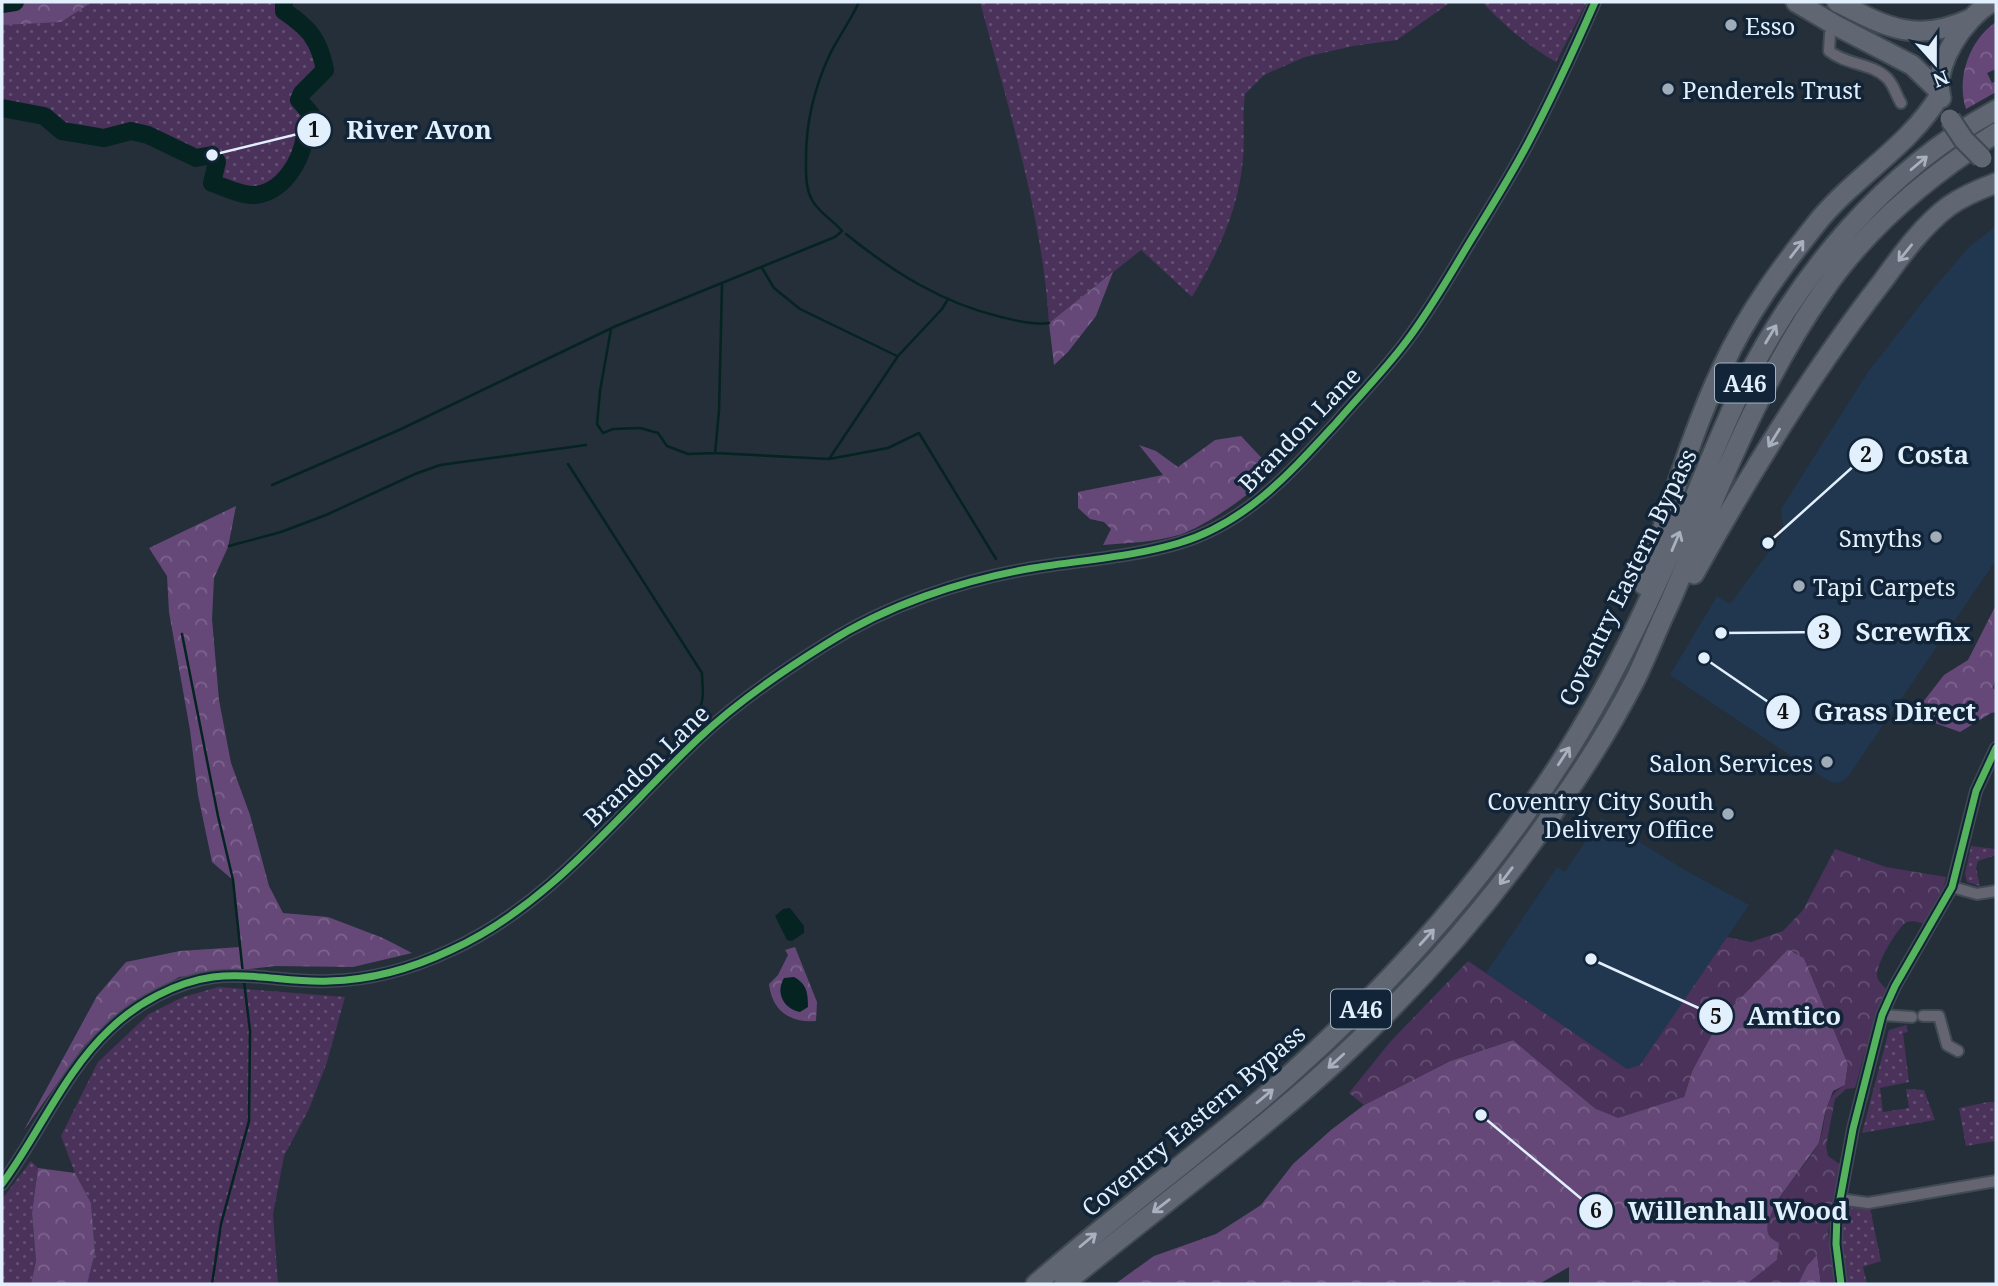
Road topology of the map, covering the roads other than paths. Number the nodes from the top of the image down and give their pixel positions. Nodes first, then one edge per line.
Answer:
1 (1595, 2) edge
2 (1796, 2) edge
3 (1837, 2) edge
4 (1992, 2) edge
5 (1970, 19) junction
6 (1835, 25) junction
7 (1940, 94) junction
8 (1895, 101) dead end
9 (1996, 110) edge
10 (1996, 133) edge
11 (1993, 164) edge
12 (1996, 183) edge
13 (1614, 668) junction
14 (1637, 676) junction
15 (1996, 748) edge
16 (1952, 887) junction
17 (1996, 891) edge
18 (1882, 1015) junction
19 (1958, 1051) dead end
20 (1996, 1181) edge
21 (2, 1184) edge
22 (1840, 1199) junction
23 (1036, 1284) edge
24 (1064, 1284) edge
25 (1841, 1284) edge

1 - 21 street, Brandon Lane
2 - 6 highway
3 - 5 highway
4 - 5 highway
5 - 7 highway
6 - 7 highway
6 - 8 street
7 - 11 highway, bridge
13 -> 7 highway
13 -> 9 highway, Coventry Eastern Bypass / A46
10 - 14 highway, Coventry Eastern Bypass / A46
12 -> 14 highway
23 -> 13 highway, Coventry Eastern Bypass / A46
14 -> 24 highway, Coventry Eastern Bypass / A46
15 - 16 street
16 - 17 street
16 - 18 street
18 - 19 street
18 - 22 street
20 - 22 street
22 - 25 street

